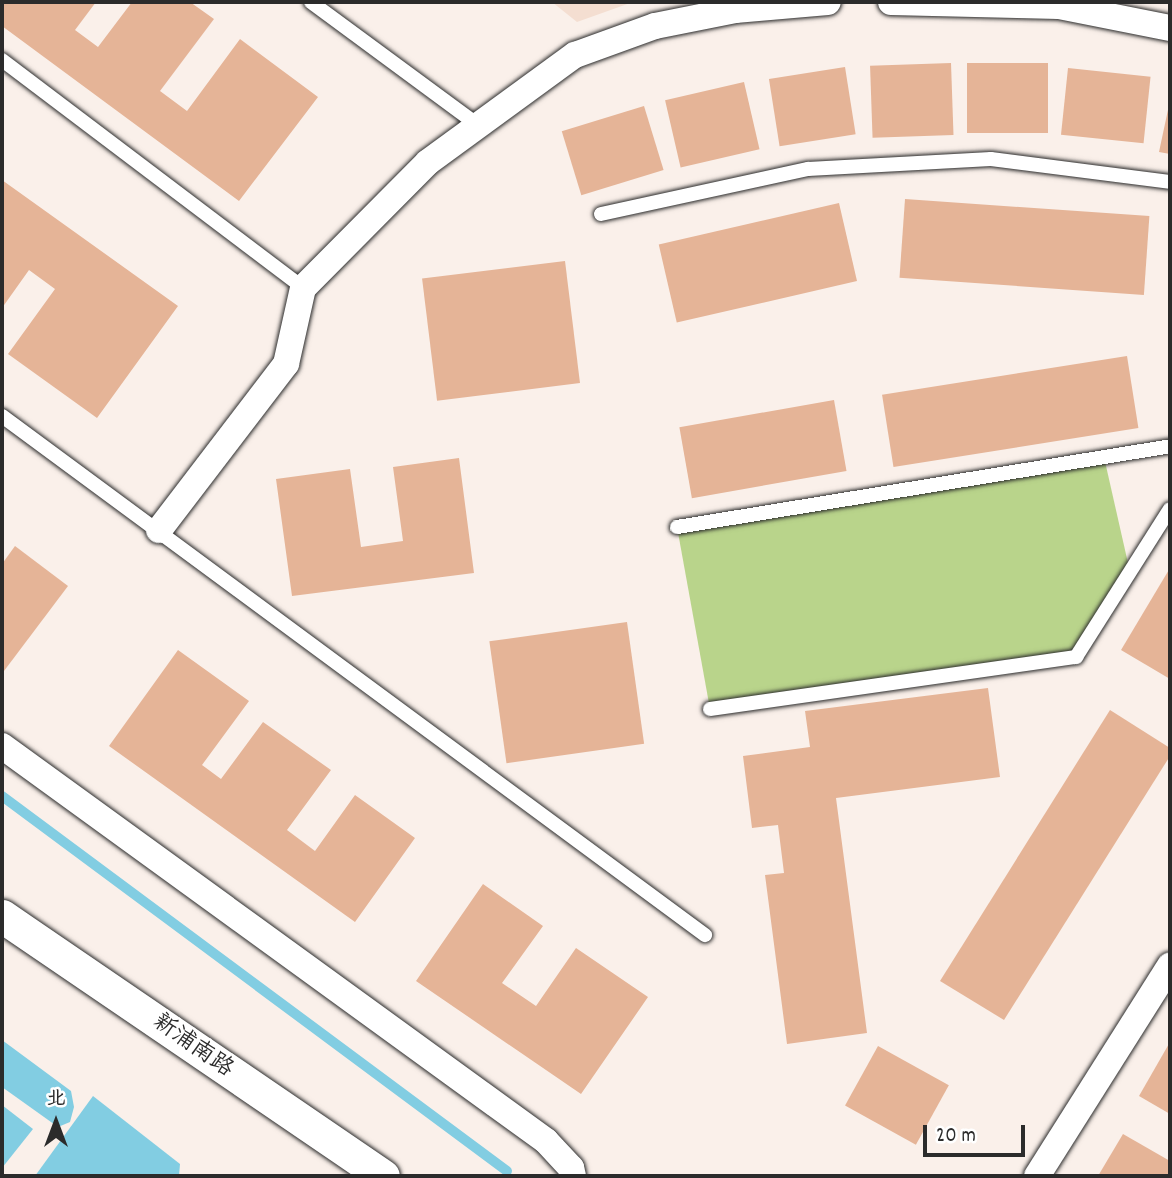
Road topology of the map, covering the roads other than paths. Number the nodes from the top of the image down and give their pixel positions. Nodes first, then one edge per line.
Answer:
1 (311, 2) edge
2 (828, 2) edge
3 (891, 2) edge
4 (1170, 28) edge
5 (2, 60) edge
6 (478, 125) junction
7 (1170, 182) edge
8 (601, 214) dead end
9 (303, 288) junction
10 (2, 416) edge
11 (1170, 446) edge
12 (1170, 509) edge
13 (677, 527) dead end
14 (159, 530) junction
15 (710, 709) dead end
16 (2, 746) edge
17 (2, 916) edge
18 (705, 935) dead end
19 (1170, 966) edge
20 (383, 1176) edge
21 (573, 1176) edge
22 (1037, 1176) edge

1 - 6 lane
2 - 6 street
3 - 4 street
5 - 9 lane
6 - 9 street
7 - 8 lane
9 - 14 street
10 - 14 lane
11 - 13 lane
12 - 15 lane
14 - 18 lane
16 - 21 street
17 - 20 street, 新浦南路
19 - 22 street

